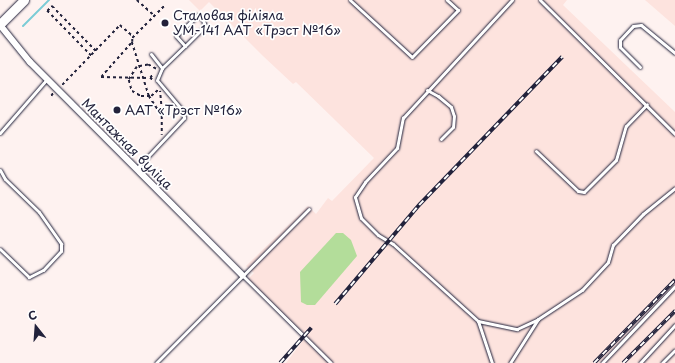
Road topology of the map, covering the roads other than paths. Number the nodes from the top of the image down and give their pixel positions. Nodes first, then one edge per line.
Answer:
1 (24, 0) edge
2 (350, 0) edge
3 (447, 0) edge
4 (512, 0) edge
5 (540, 0) edge
6 (0, 25) edge
7 (185, 46) junction
8 (675, 53) edge
9 (150, 54) dead end
10 (640, 67) dead end
11 (162, 68) junction
12 (47, 79) junction
13 (427, 90) junction
14 (647, 104) junction
15 (0, 133) edge
16 (675, 134) edge
17 (441, 139) dead end
18 (536, 151) dead end
19 (136, 169) junction
20 (0, 170) edge
21 (675, 189) edge
22 (309, 209) dead end
23 (0, 249) edge
24 (242, 275) junction
25 (675, 286) edge
26 (538, 319) junction
27 (478, 321) junction
28 (675, 325) edge
29 (675, 350) edge
30 (156, 363) edge
31 (331, 363) edge
32 (492, 363) edge
33 (510, 363) edge
34 (602, 363) edge
35 (640, 363) edge
36 (662, 363) edge

1 - 6 main road
2 - 3 lane
4 - 13 lane
5 - 14 lane
6 - 12 street, Мантажная вуліца
7 - 7 lane
7 - 11 lane
8 - 10 lane
9 - 11 lane
11 - 19 lane
12 - 15 lane
12 - 19 street, Мантажная вуліца
13 - 17 lane
13 - 27 lane
14 - 16 lane
14 - 18 lane
19 - 24 street, Мантажная вуліца
20 - 23 lane
21 - 26 lane
22 - 24 lane
24 - 30 lane
24 - 31 lane
25 - 34 lane
26 - 27 lane
26 - 33 lane
27 - 32 lane
28 - 35 lane
29 - 36 lane

